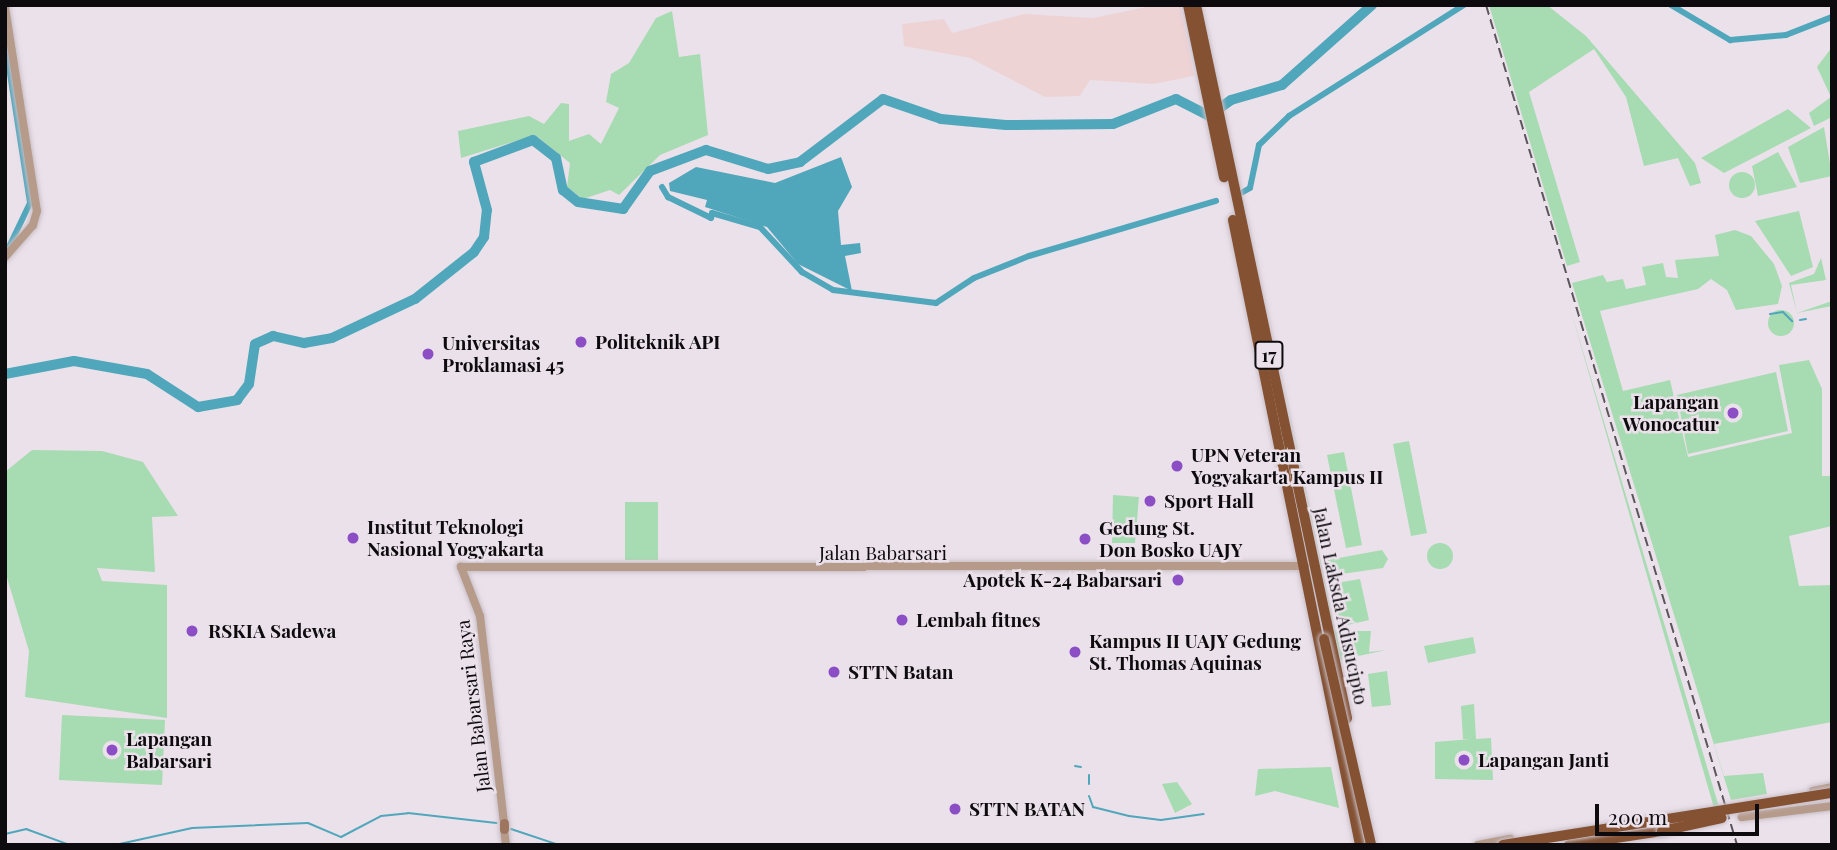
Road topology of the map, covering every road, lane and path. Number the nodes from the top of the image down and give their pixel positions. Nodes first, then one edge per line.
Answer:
1 (1188, 5) edge
2 (1196, 5) edge
3 (5, 7) edge
4 (1209, 91) junction
5 (1217, 127) junction
6 (5, 257) edge
7 (1305, 566) junction
8 (461, 567) joint
9 (1310, 586) junction
10 (1352, 772) junction
11 (1832, 788) edge
12 (1832, 793) edge
13 (1769, 800) junction
14 (1832, 800) edge
15 (1832, 806) edge
16 (1711, 807) dead end
17 (1668, 814) junction
18 (1772, 817) junction
19 (1710, 820) junction
20 (1547, 833) junction
21 (1672, 833) junction
22 (1370, 843) edge
23 (1607, 844) edge
24 (506, 845) edge
25 (1478, 845) edge
26 (1503, 845) edge
27 (1533, 845) edge
28 (1549, 845) edge
29 (1569, 845) edge
30 (1597, 845) edge

1 - 4 highway, Jalan Laksda Adisucipto / 17
2 - 4 highway, Jalan Laksda Adisucipto / 17
3 - 6 street
4 - 5 highway, Jalan Laksda Adisucipto / 17
5 - 7 highway, Jalan Laksda Adisucipto / 17
5 - 10 highway, Jalan Laksda Adisucipto / 17
7 - 8 street, Jalan Babarsari
7 - 9 highway, Jalan Laksda Adisucipto / 17
8 - 24 street, Jalan Babarsari Raya
9 - 10 highway, Jalan Laksda Adisucipto / 17
9 - 22 highway, 17, bridge
10 - 22 highway, Jalan Laksda Adisucipto / 17
11 - 13 street
12 - 26 highway, bridge
13 - 18 street
13 - 18 street
14 - 19 highway
15 - 18 street
16 - 17 street
17 - 20 street
17 - 21 street
17 - 21 street
19 - 27 highway, bridge
19 - 29 highway, bridge
20 - 25 street
20 - 28 street
21 - 23 street
23 - 30 street

